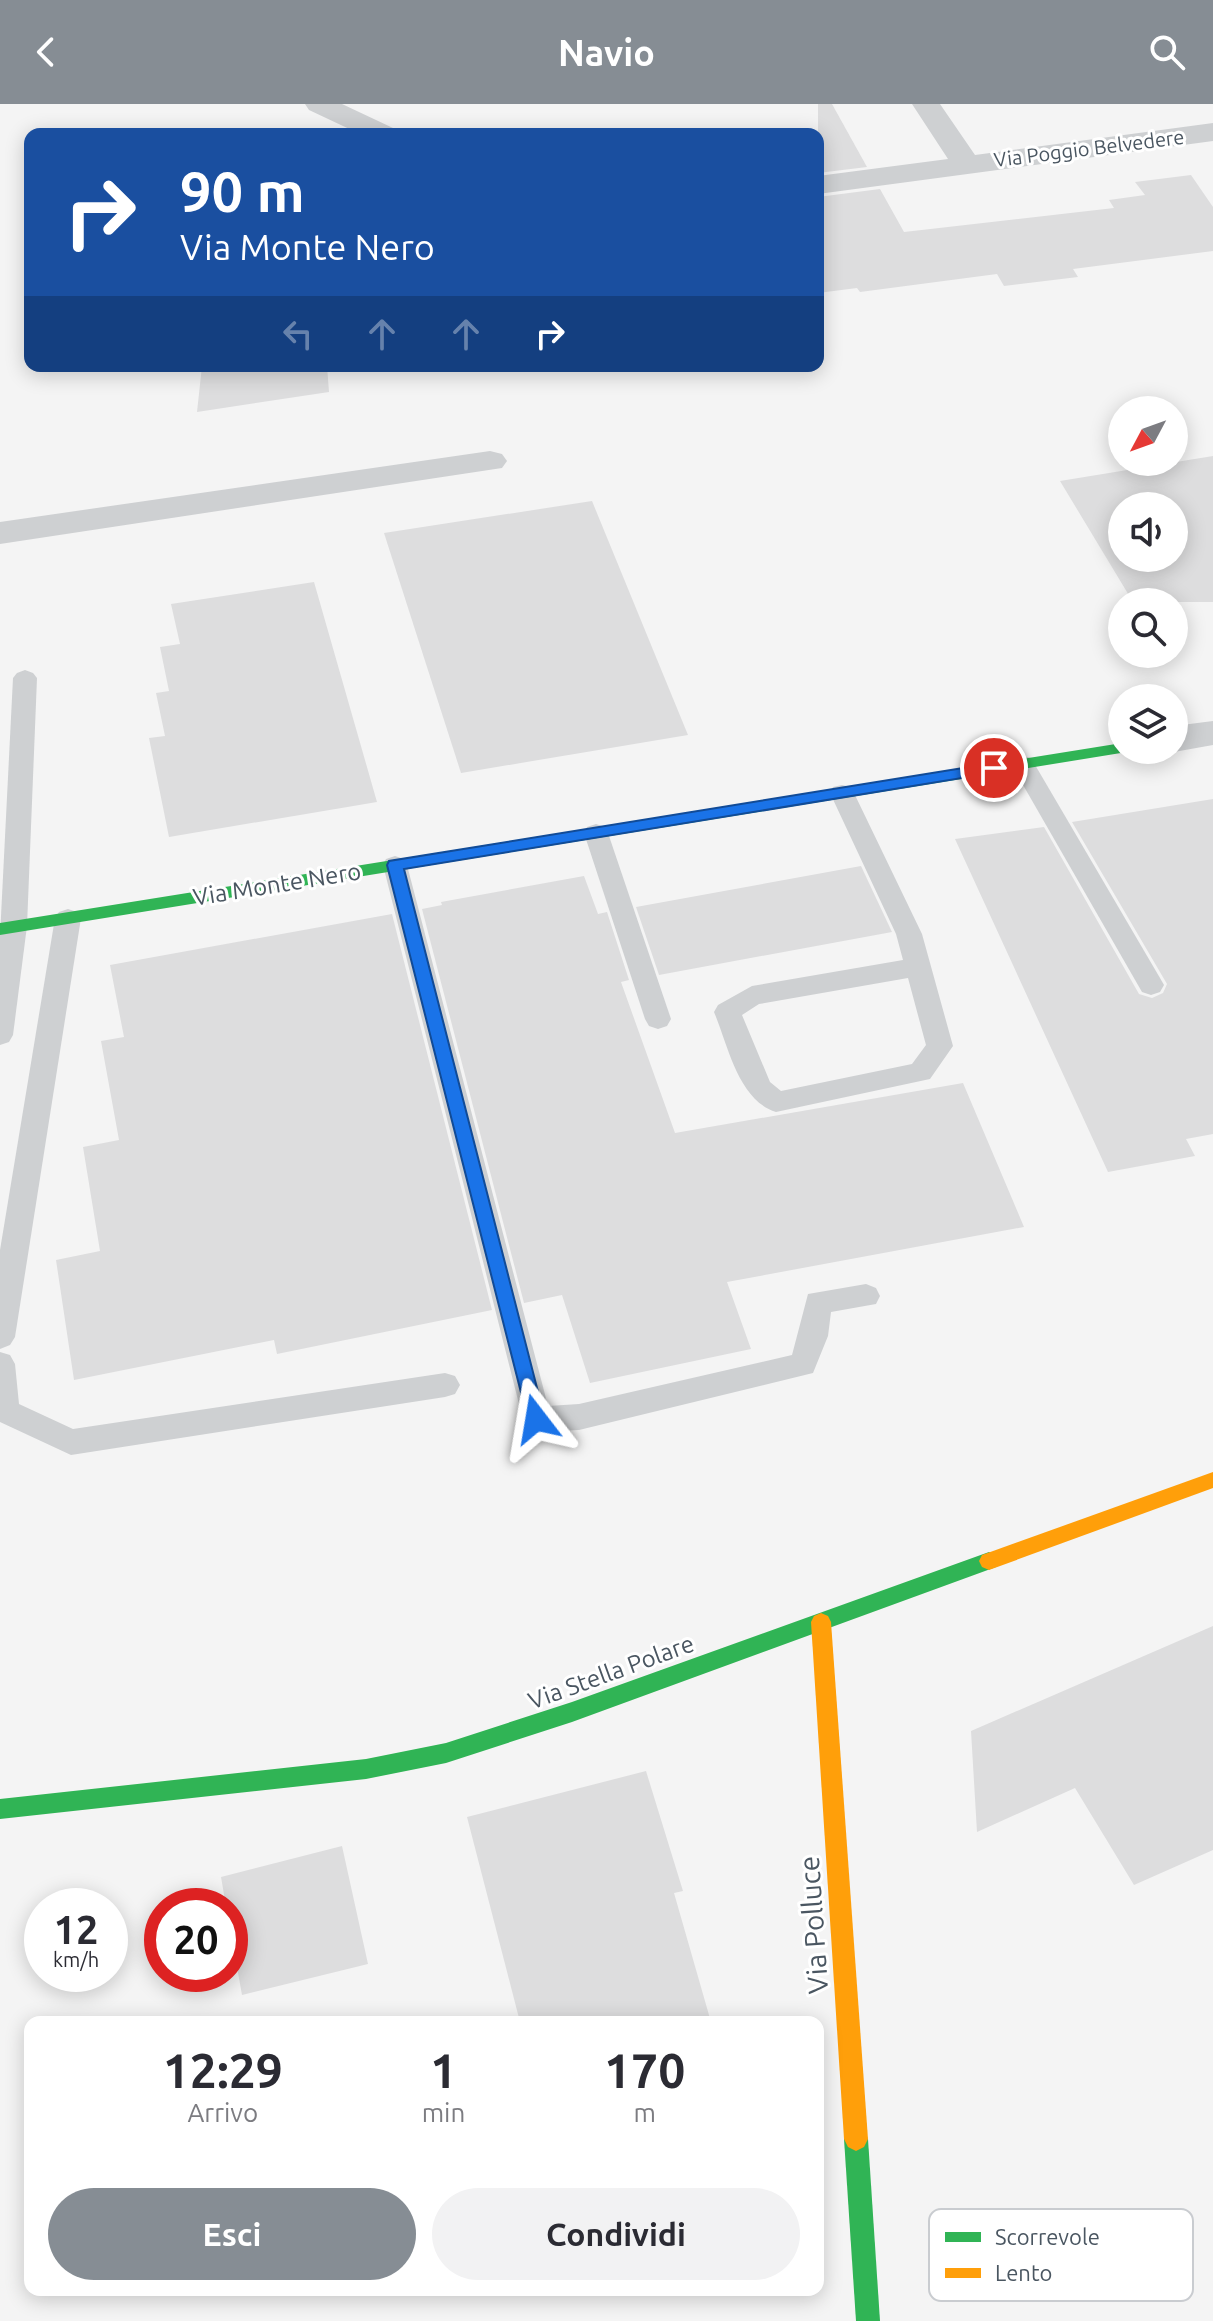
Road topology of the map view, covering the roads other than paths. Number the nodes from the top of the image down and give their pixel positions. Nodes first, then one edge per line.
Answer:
1 (319, 104) edge
2 (926, 104) edge
3 (370, 128) edge
4 (1213, 132) edge
5 (966, 164) junction
6 (824, 184) edge
7 (490, 461) dead end
8 (0, 533) edge
9 (25, 678) dead end
10 (1213, 733) edge
11 (1188, 737) edge
12 (1108, 750) edge
13 (1023, 764) junction
14 (842, 793) junction
15 (596, 833) junction
16 (395, 865) junction
17 (68, 918) junction
18 (7, 928) edge
19 (918, 967) junction
20 (1151, 985) dead end
21 (658, 1019) dead end
22 (0, 1035) edge
23 (866, 1296) dead end
24 (0, 1337) edge
25 (0, 1364) edge
26 (445, 1385) dead end
27 (1213, 1480) edge
28 (821, 1622) junction
29 (0, 1809) edge
30 (868, 2321) edge

1 - 3 street
2 - 5 street
4 - 5 street, Via Poggio Belvedere
5 - 6 street, Via Poggio Belvedere
7 - 8 street
9 - 18 lane
10 - 11 street
12 - 13 street, Via Monte Nero
13 - 14 street, Via Monte Nero
13 - 20 lane
14 - 15 street, Via Monte Nero
14 - 19 lane
15 - 16 street, Via Monte Nero
15 - 21 lane
16 - 17 street, Via Monte Nero
16 - 23 lane
17 - 18 street, Via Monte Nero
17 - 24 lane
18 - 22 lane
19 - 19 lane
25 - 26 lane
27 - 28 street, Via Stella Polare
28 - 29 street, Via Stella Polare
28 - 30 street, Via Polluce

